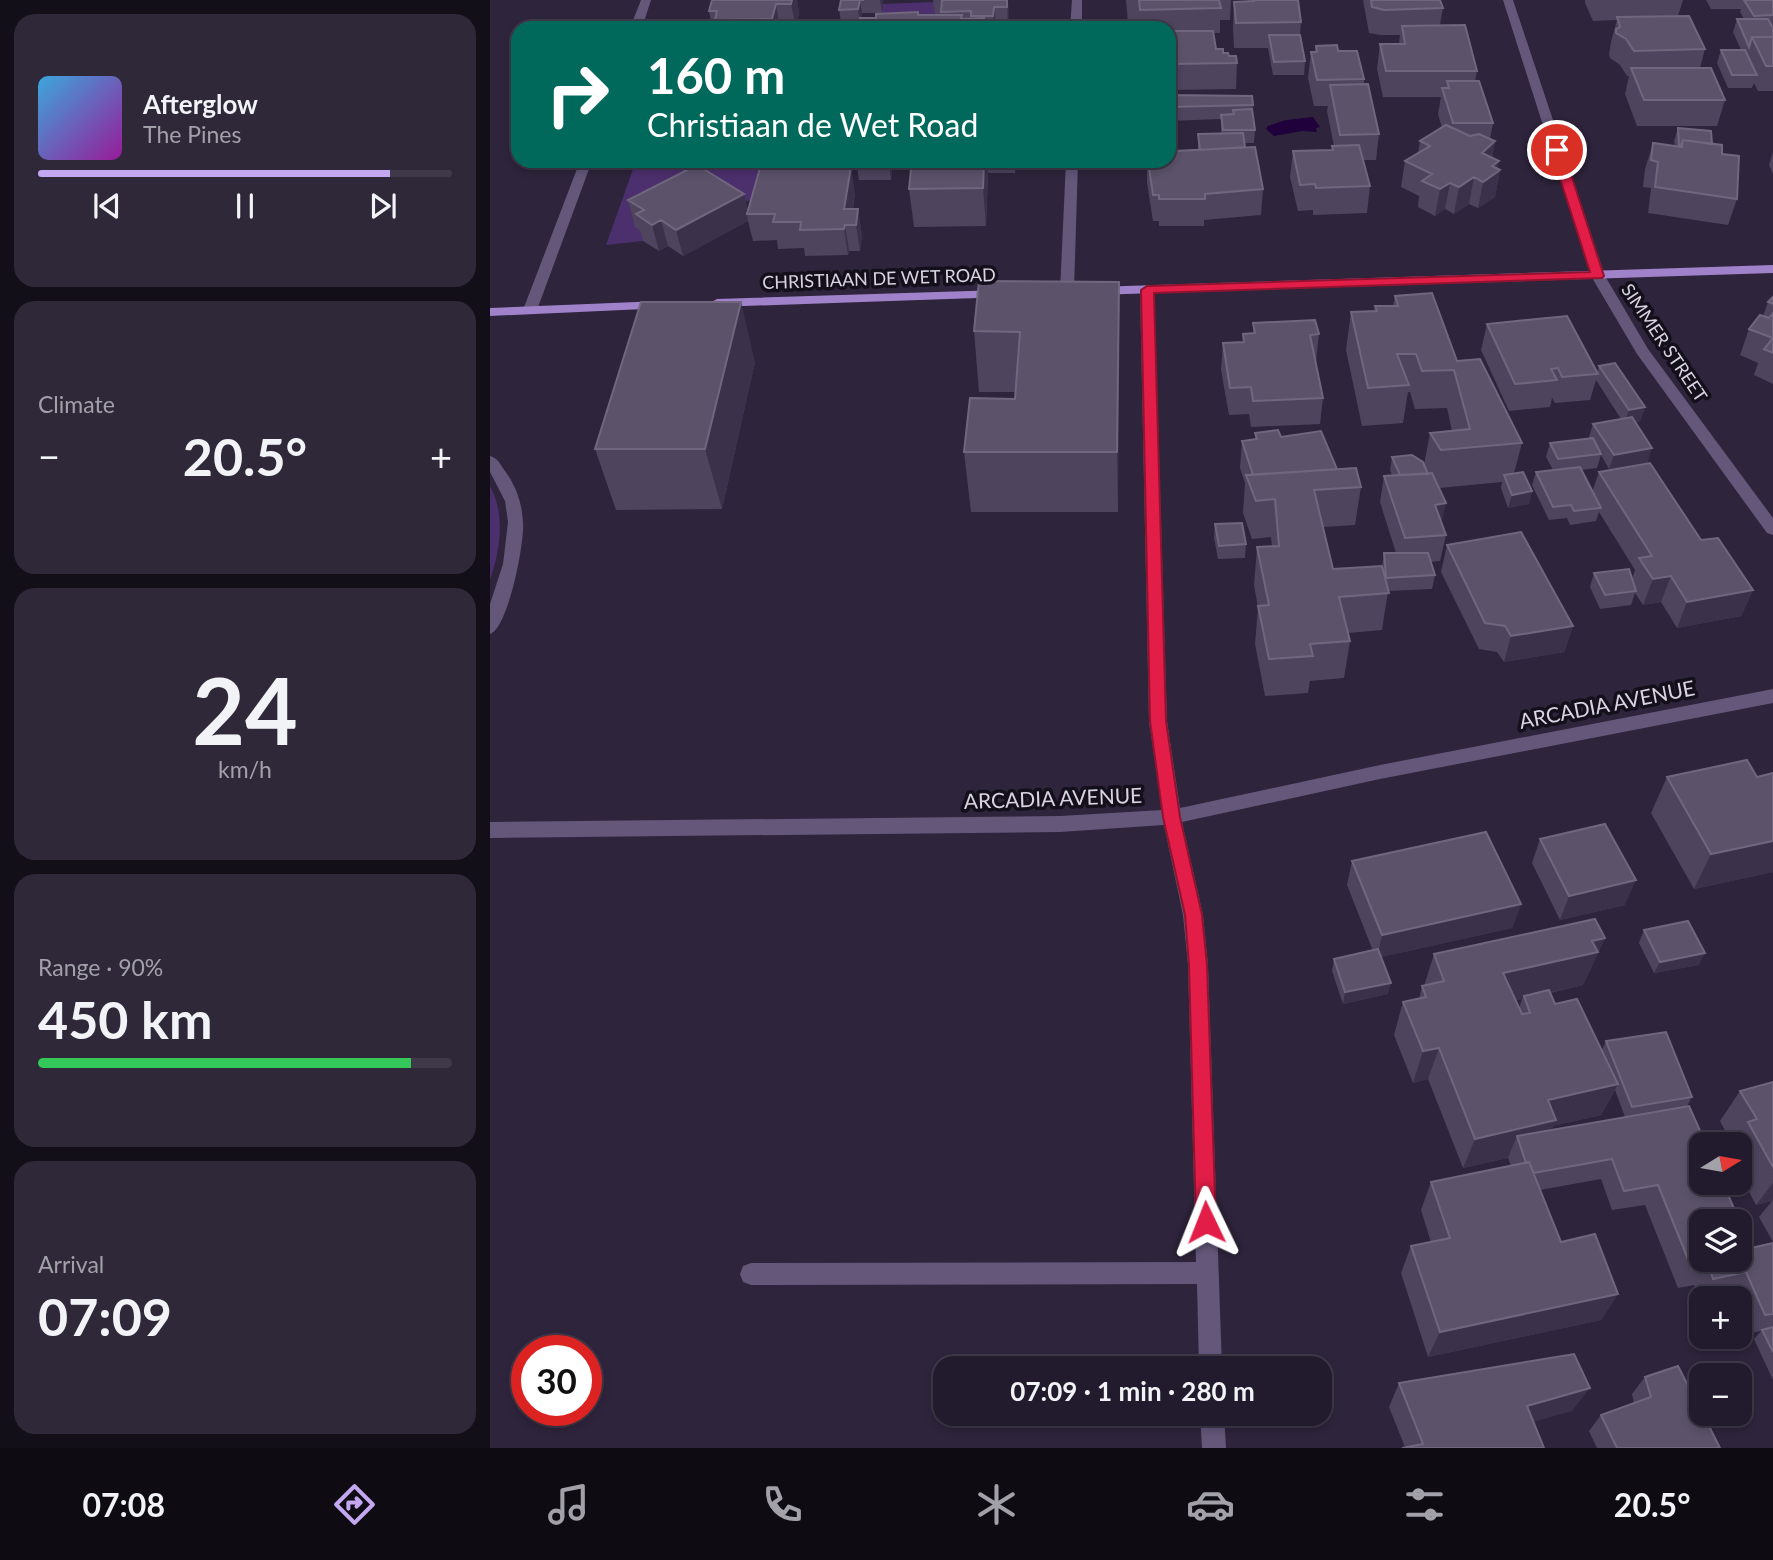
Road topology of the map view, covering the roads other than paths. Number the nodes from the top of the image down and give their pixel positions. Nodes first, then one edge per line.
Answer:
1 (646, 0) edge
2 (1077, 0) edge
3 (1508, 0) edge
4 (638, 21) edge
5 (1076, 21) edge
6 (583, 168) edge
7 (1071, 168) edge
8 (1773, 270) edge
9 (1598, 276) junction
10 (1147, 290) junction
11 (1060, 292) joint
12 (1012, 293) edge
13 (682, 304) edge
14 (709, 304) edge
15 (530, 310) junction
16 (490, 312) edge
17 (490, 461) edge
18 (1773, 528) edge
19 (490, 628) edge
20 (1773, 696) edge
21 (1172, 817) junction
22 (490, 830) edge
23 (1208, 1273) junction
24 (751, 1274) dead end
25 (1211, 1356) edge
26 (1212, 1426) edge
27 (1213, 1448) edge

1 - 4 street
2 - 5 street
3 - 9 street, SIMMER STREET
6 - 15 street
7 - 11 street
8 - 9 main road
9 - 10 main road
9 - 18 street, SIMMER STREET
10 - 11 main road
10 - 21 street
12 - 14 main road, CHRISTIAAN DE WET ROAD
13 - 15 main road
15 - 16 main road
17 - 19 street
20 - 21 street, ARCADIA AVENUE
21 - 22 street, ARCADIA AVENUE
21 - 23 street
23 - 24 street
23 - 25 street
26 - 27 street

